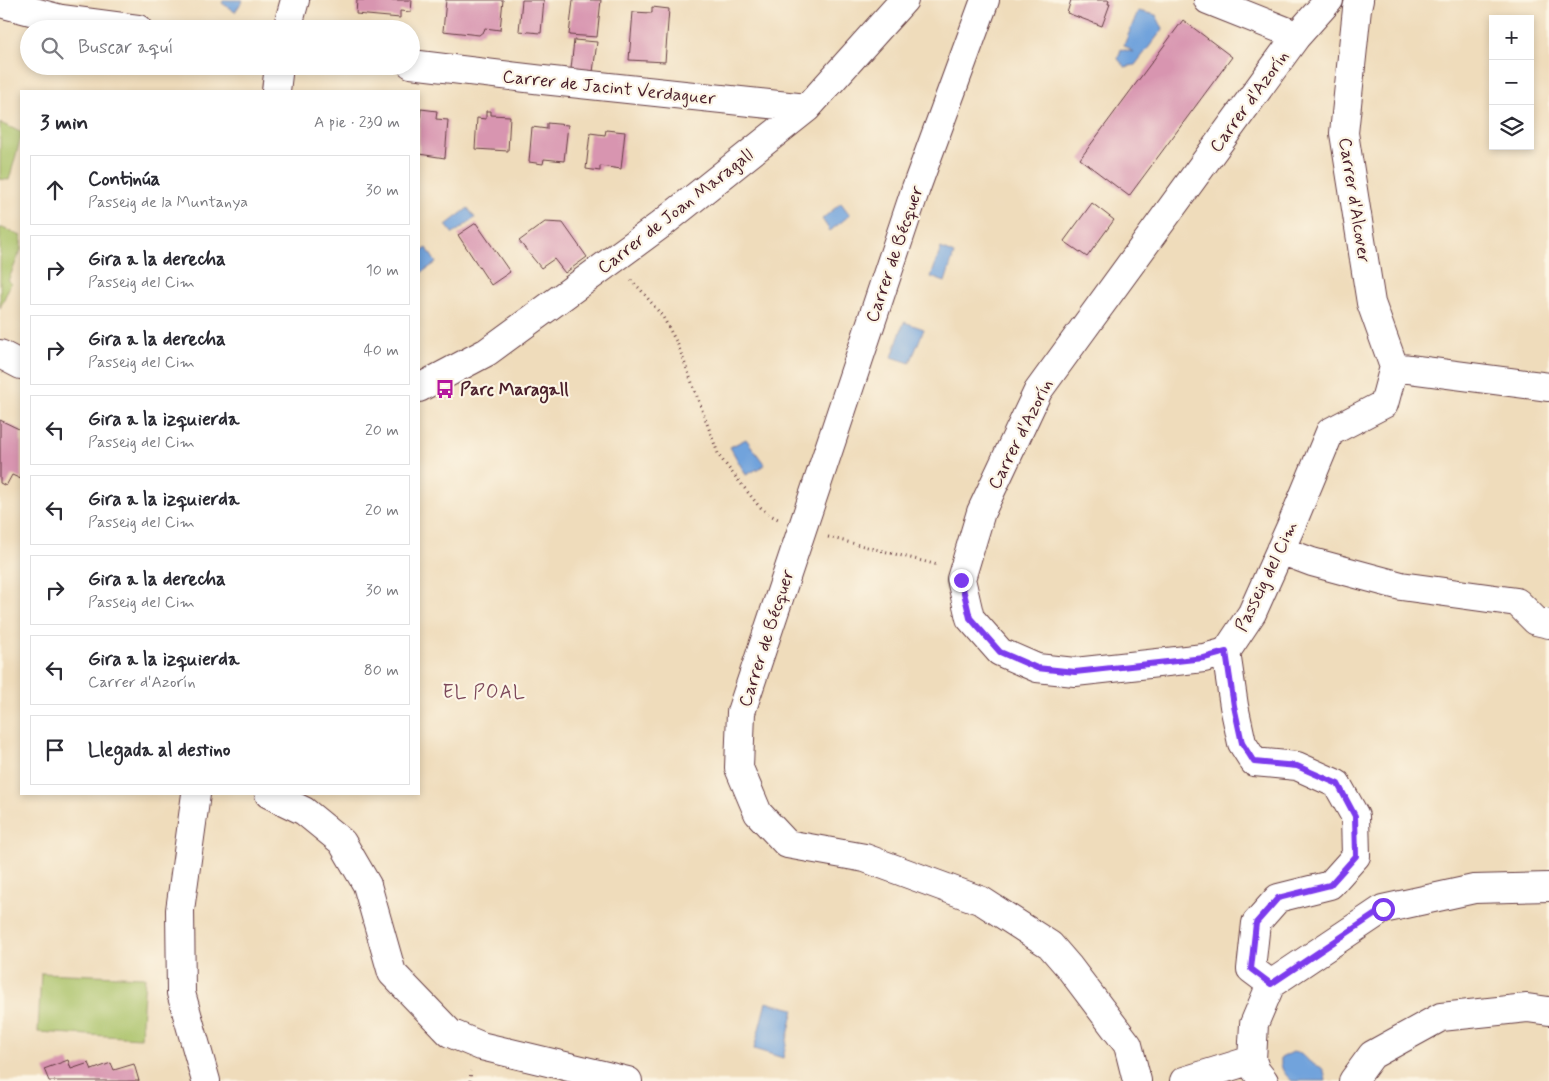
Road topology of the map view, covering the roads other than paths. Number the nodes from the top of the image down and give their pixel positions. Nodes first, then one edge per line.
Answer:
1 (295, 0) edge
2 (904, 0) edge
3 (986, 0) edge
4 (1208, 0) edge
5 (1329, 0) edge
6 (1360, 0) edge
7 (0, 3) edge
8 (68, 20) edge
9 (289, 20) edge
10 (1296, 37) junction
11 (420, 65) edge
12 (278, 75) edge
13 (276, 90) edge
14 (807, 108) junction
15 (0, 354) edge
16 (20, 364) edge
17 (1394, 367) junction
18 (420, 387) edge
19 (1549, 388) edge
20 (1280, 550) junction
21 (1549, 624) edge
22 (1226, 652) junction
23 (196, 795) edge
24 (271, 795) edge
25 (1549, 886) edge
26 (1271, 984) junction
27 (1549, 1011) edge
28 (1258, 1070) edge
29 (206, 1081) edge
30 (628, 1081) edge
31 (1137, 1081) edge
32 (1184, 1081) edge
33 (1353, 1081) edge

1 - 9 street
2 - 14 street, Carrer de Joan Maragall
3 - 31 street, Carrer de Bécquer
4 - 10 street
5 - 10 street, Carrer d'Azorín
6 - 17 street, Carrer d'Alcover
7 - 8 street
10 - 22 street, Carrer d'Azorín
11 - 14 street, Carrer de Jacint Verdaguer
12 - 13 street
14 - 18 street, Carrer de Joan Maragall
15 - 16 street
17 - 19 street
17 - 20 street, Passeig del Cim
20 - 21 street
20 - 22 street, Passeig del Cim
22 - 26 street, Passeig del Cim
23 - 29 street
24 - 30 street
25 - 26 street
26 - 28 street
27 - 33 street
28 - 32 street

